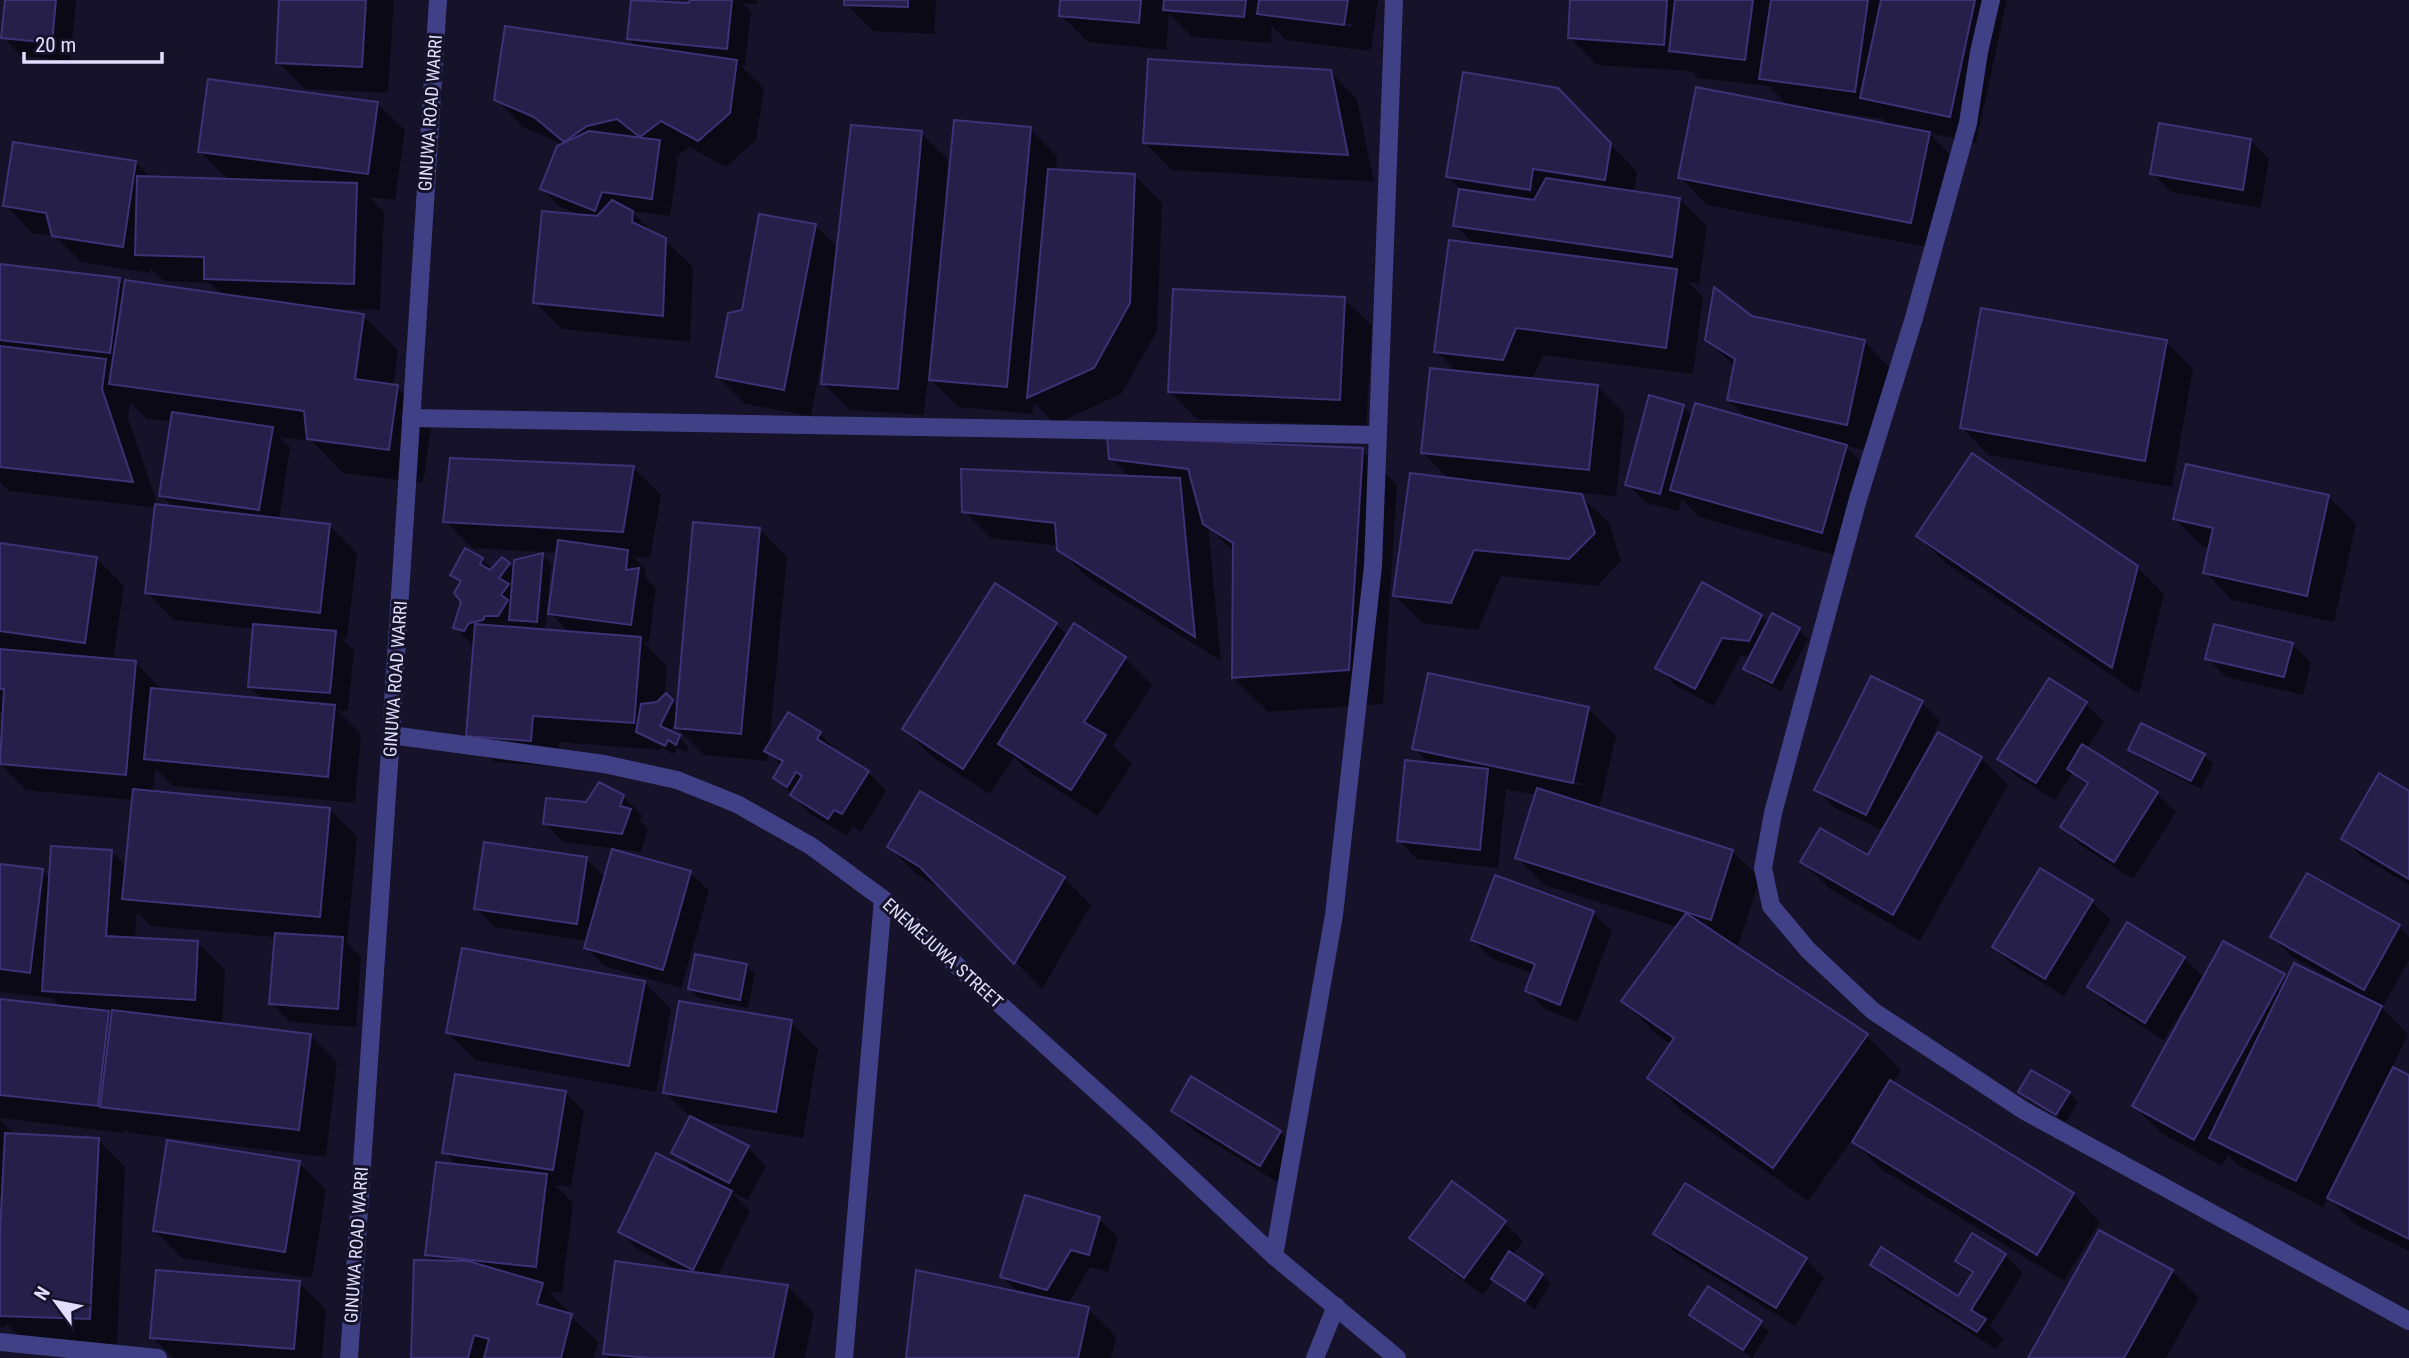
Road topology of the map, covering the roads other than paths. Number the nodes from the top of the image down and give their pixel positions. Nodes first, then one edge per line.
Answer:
1 (438, 0) edge
2 (1394, 0) edge
3 (1991, 0) edge
4 (411, 418) junction
5 (1377, 435) junction
6 (391, 735) junction
7 (883, 899) junction
8 (1274, 1256) junction
9 (1336, 1306) junction
10 (2409, 1321) edge
11 (0, 1342) edge
12 (158, 1358) edge
13 (349, 1358) edge
14 (844, 1358) edge
15 (1315, 1358) edge
16 (1397, 1358) edge

1 - 4 street, GINUWA ROAD WARRI
2 - 5 street
3 - 10 street
4 - 5 street
4 - 6 street, GINUWA ROAD WARRI
5 - 8 street
6 - 7 street, ENEMEJUWA STREET
6 - 13 street, GINUWA ROAD WARRI
7 - 8 street, ENEMEJUWA STREET
7 - 14 street
8 - 9 street, ENEMEJUWA STREET
9 - 15 street
9 - 16 street, ENEMEJUWA STREET
11 - 12 street

